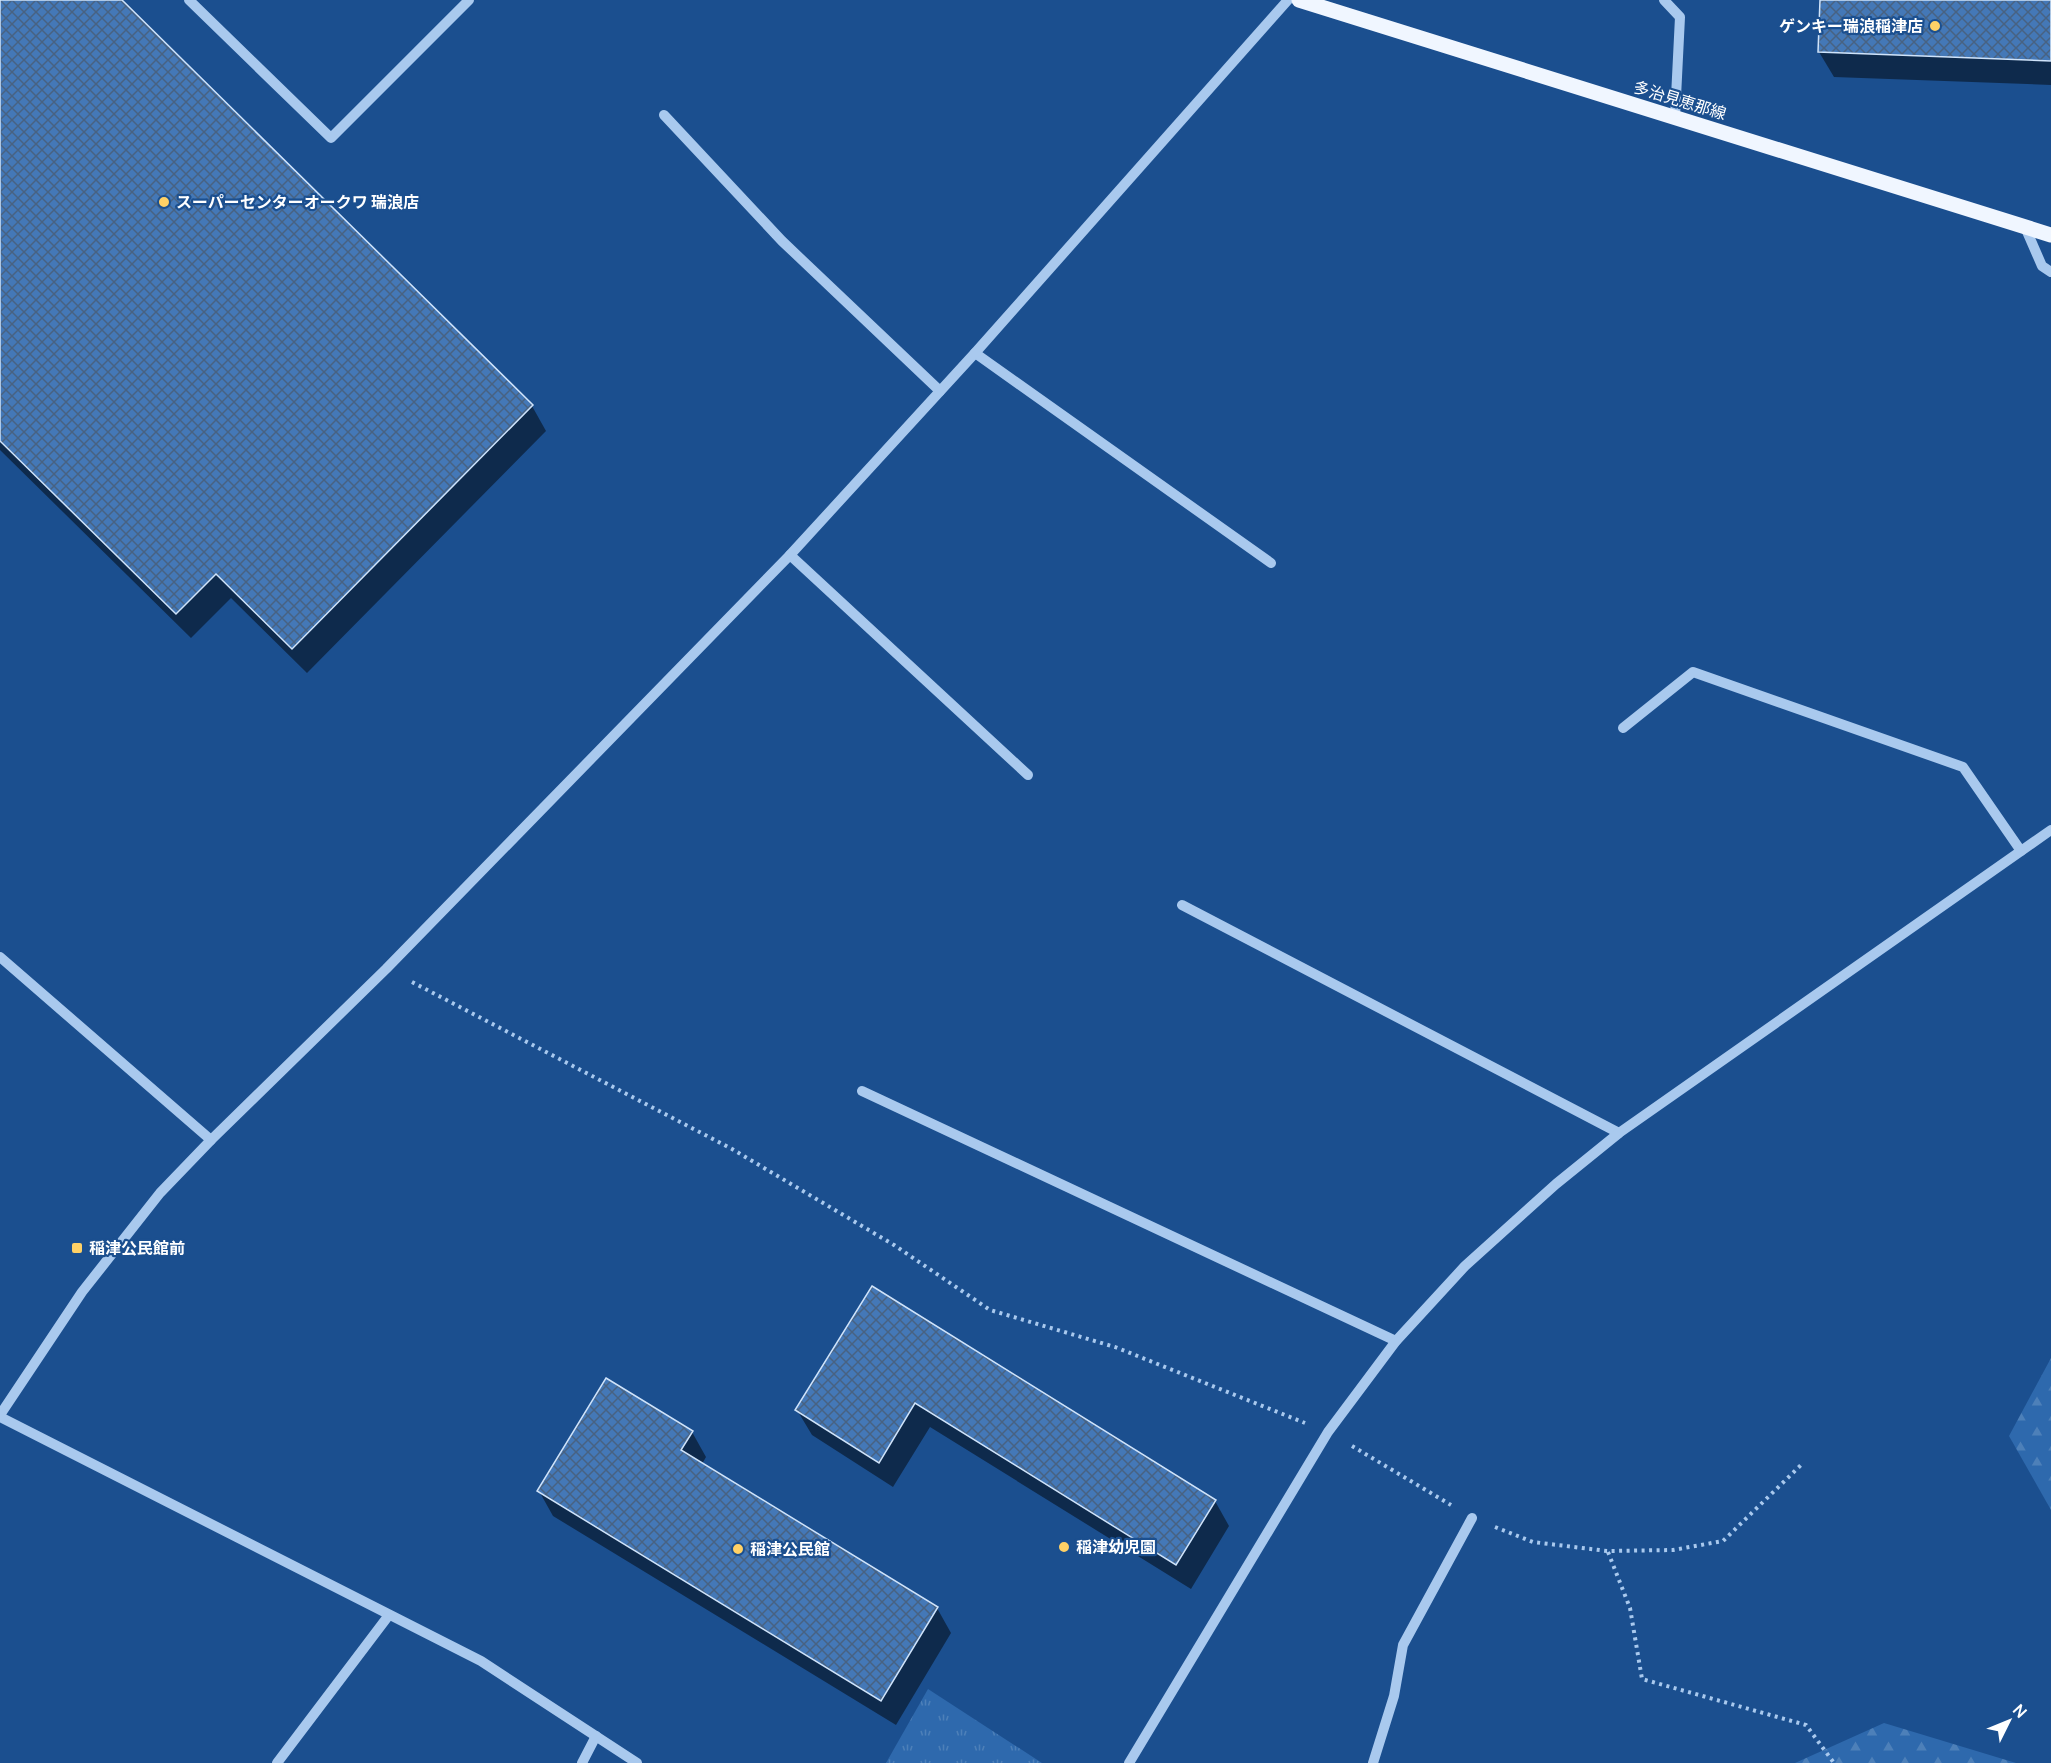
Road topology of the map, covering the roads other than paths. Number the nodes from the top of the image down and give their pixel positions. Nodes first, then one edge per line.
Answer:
1 (189, 0) edge
2 (469, 0) edge
3 (1288, 0) edge
4 (1299, 0) edge
5 (1664, 0) edge
6 (664, 115) dead end
7 (1675, 117) junction
8 (2025, 227) junction
9 (2051, 235) edge
10 (2051, 272) edge
11 (975, 353) junction
12 (940, 391) junction
13 (790, 555) junction
14 (1270, 563) dead end
15 (1623, 728) dead end
16 (1028, 775) dead end
17 (2051, 830) edge
18 (2021, 851) junction
19 (1182, 905) dead end
20 (0, 957) edge
21 (862, 1091) dead end
22 (1619, 1133) junction
23 (211, 1140) junction
24 (1396, 1341) junction
25 (0, 1416) edge
26 (1472, 1518) road end
27 (389, 1615) junction
28 (596, 1736) junction
29 (277, 1763) edge
30 (582, 1763) edge
31 (637, 1763) edge
32 (1129, 1763) edge
33 (1373, 1763) edge

1 - 2 street
3 - 11 street
4 - 7 main road, 多治見恵那線
5 - 7 street
6 - 12 street
7 - 8 main road, 多治見恵那線
8 - 9 main road, 多治見恵那線
8 - 10 street
11 - 12 street
11 - 14 street
12 - 13 street
13 - 16 street
13 - 23 street
15 - 18 street
17 - 18 street
18 - 22 street
19 - 22 street
20 - 23 street
21 - 24 street
22 - 24 street
23 - 25 street
24 - 32 street
25 - 27 street
26 - 33 street
27 - 28 street
27 - 29 street
28 - 30 street
28 - 31 street

